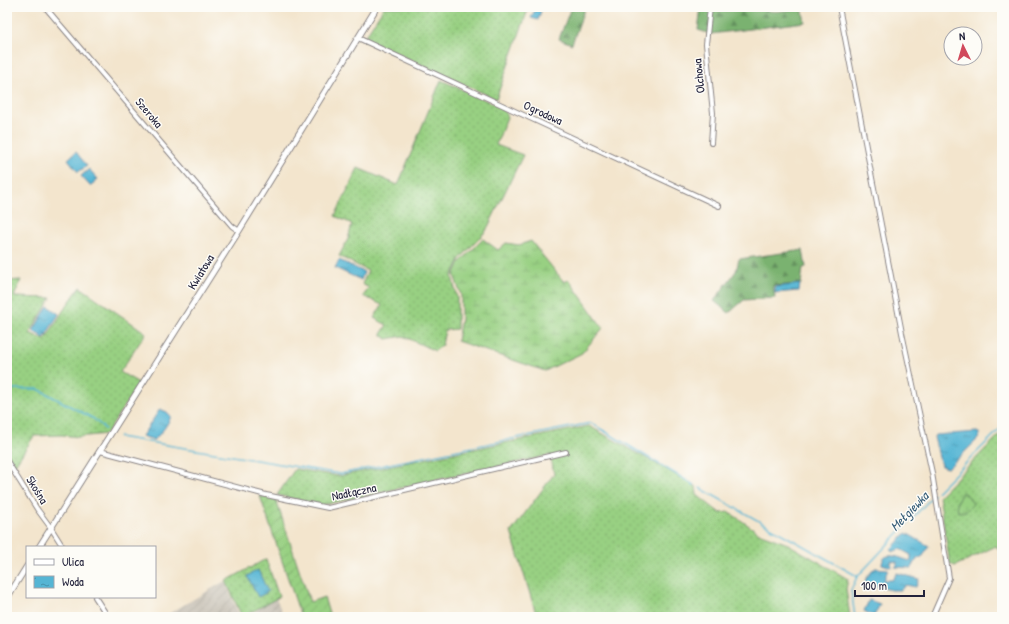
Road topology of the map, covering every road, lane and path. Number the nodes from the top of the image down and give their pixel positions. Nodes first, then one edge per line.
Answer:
1 (45, 7) edge
2 (377, 7) edge
3 (710, 7) edge
4 (839, 7) edge
5 (358, 38) junction
6 (711, 143) dead end
7 (719, 206) dead end
8 (239, 231) junction
9 (100, 451) junction
10 (566, 452) dead end
11 (7, 461) edge
12 (51, 528) junction
13 (40, 546) edge
14 (62, 546) edge
15 (26, 568) edge
16 (7, 598) edge
17 (96, 598) edge
18 (108, 617) edge
19 (932, 617) edge

1 - 8 street, Szeroka
2 - 5 street, Kwiatowa
3 - 6 street, Olchowa
4 - 19 street
5 - 7 street, Ogrodowa
5 - 8 street, Kwiatowa
8 - 9 street, Kwiatowa
9 - 10 street, Nadłączna
9 - 12 street, Kwiatowa
11 - 12 street, Skośna
12 - 13 street, Kwiatowa
12 - 14 street, Skośna
15 - 16 street
17 - 18 street

